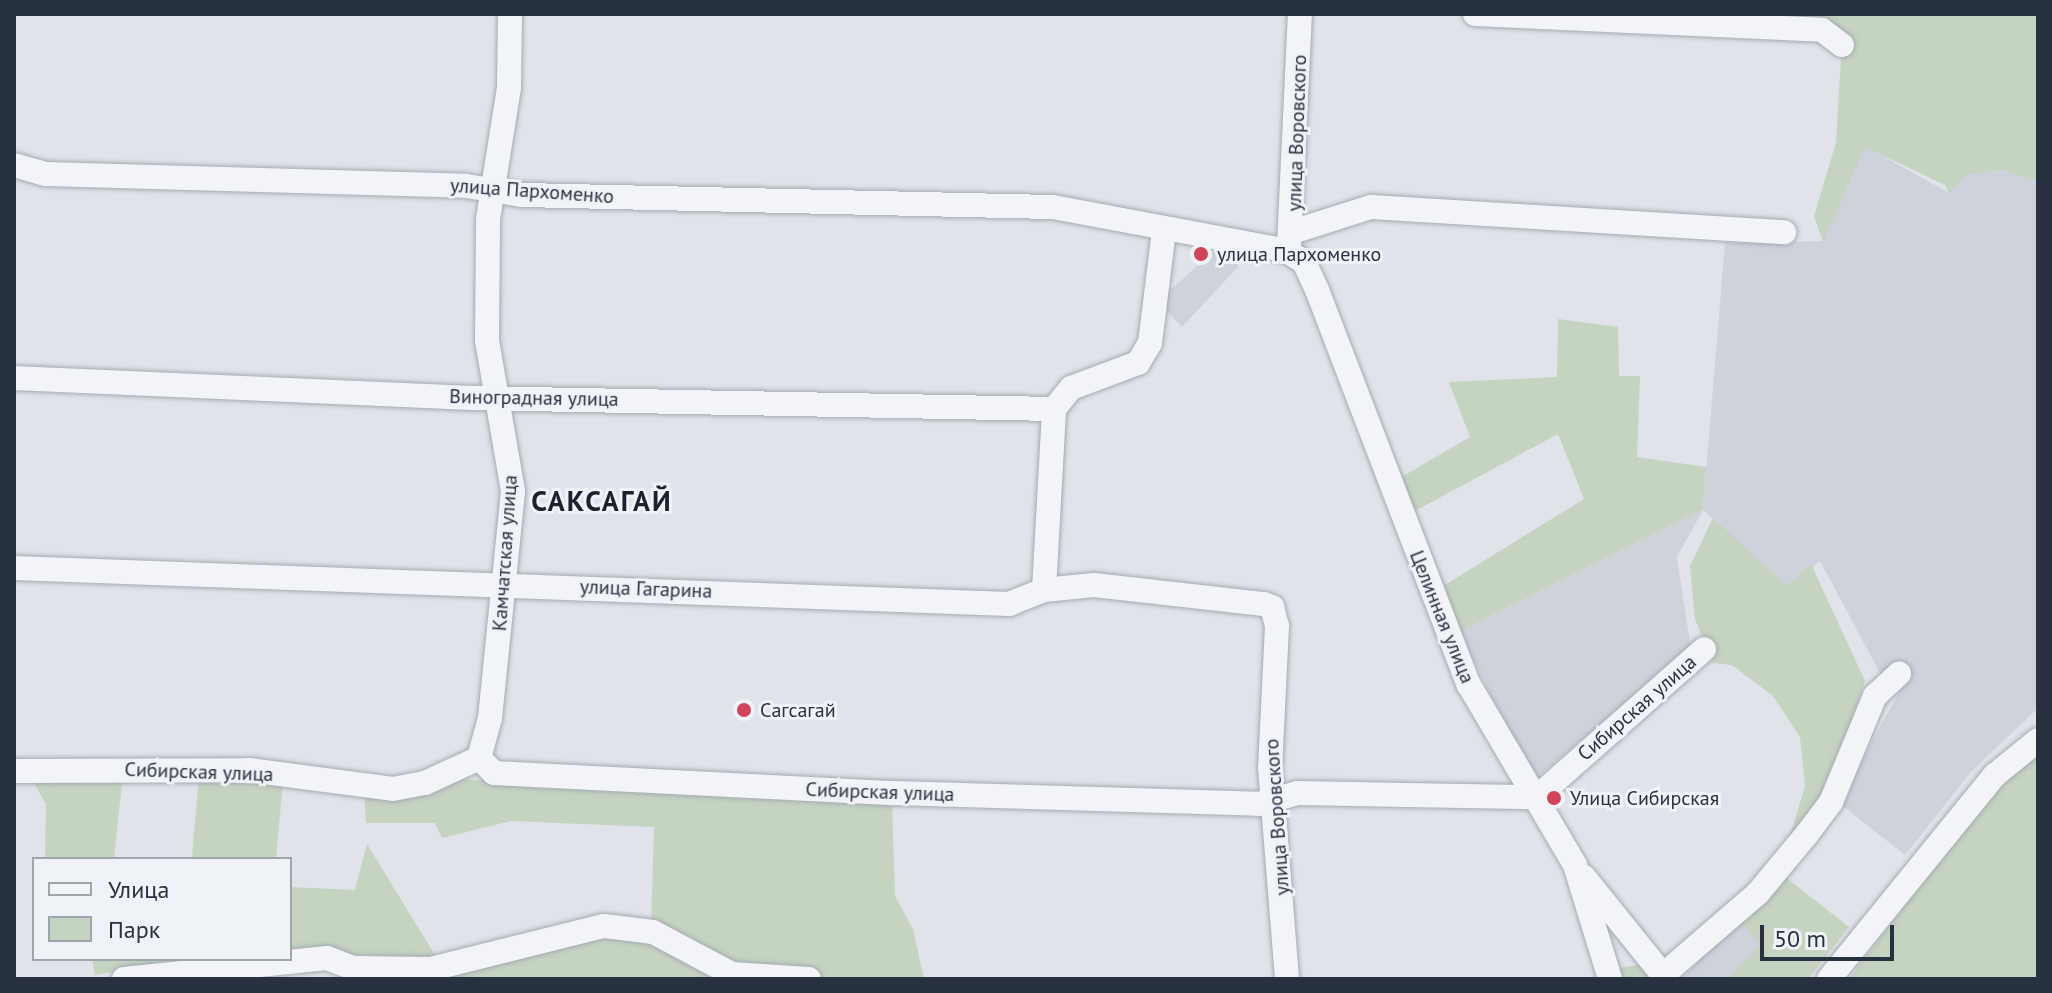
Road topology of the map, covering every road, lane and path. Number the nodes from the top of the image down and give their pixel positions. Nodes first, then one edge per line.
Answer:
1 (510, 14) edge
2 (1300, 14) edge
3 (1475, 14) edge
4 (1842, 45) dead end
5 (14, 165) edge
6 (494, 192) junction
7 (1164, 231) junction
8 (1784, 232) dead end
9 (1290, 241) junction
10 (14, 378) edge
11 (494, 398) junction
12 (1054, 409) junction
13 (14, 568) edge
14 (505, 583) junction
15 (1044, 590) junction
16 (1272, 607) joint
17 (1704, 649) dead end
18 (1899, 674) dead end
19 (2038, 740) edge
20 (479, 758) junction
21 (14, 771) edge
22 (1537, 797) junction
23 (1276, 798) junction
24 (1575, 865) junction
25 (351, 974) edge
26 (1665, 977) edge
27 (124, 979) edge
28 (809, 979) edge
29 (1287, 979) edge
30 (1610, 979) edge
31 (1829, 979) edge

1 - 6 street, Камчатская улица
2 - 9 street, улица Воровского
3 - 4 street
5 - 6 street, улица Пархоменко
6 - 7 street, улица Пархоменко
6 - 11 street, Камчатская улица
7 - 9 street, улица Пархоменко
7 - 12 street
8 - 9 street, улица Пархоменко
9 - 22 street, Целинная улица
10 - 11 street, Виноградная улица
11 - 12 street, Виноградная улица
11 - 14 street, Камчатская улица
12 - 15 street
13 - 14 street, улица Гагарина
14 - 15 street, улица Гагарина
14 - 20 street, Камчатская улица
15 - 16 street, улица Гагарина
16 - 23 street, улица Воровского
17 - 22 street, Сибирская улица
18 - 26 street
19 - 31 street
20 - 21 street, Сибирская улица
20 - 23 street, Сибирская улица
22 - 23 street, Сибирская улица
22 - 24 street, Целинная улица
23 - 29 street, улица Воровского
24 - 26 street
24 - 30 street, Целинная улица
25 - 27 street
25 - 28 street

